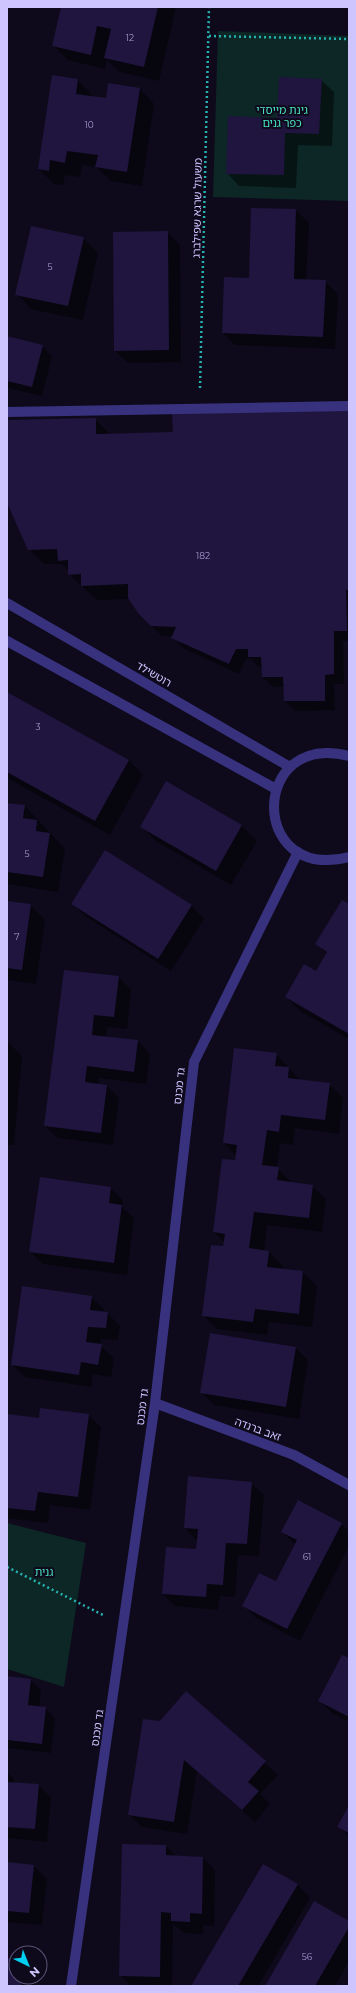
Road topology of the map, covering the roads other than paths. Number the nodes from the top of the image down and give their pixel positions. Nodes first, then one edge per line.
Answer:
1 (349, 406) edge
2 (7, 412) edge
3 (7, 602) edge
4 (7, 641) edge
5 (349, 756) edge
6 (290, 767) junction
7 (276, 789) junction
8 (298, 852) junction
9 (349, 857) edge
10 (155, 1403) junction
11 (349, 1485) edge
12 (72, 1986) edge

1 - 2 street
3 - 6 street, רוטשילד
4 - 7 street
5 - 6 street
6 - 7 street
7 - 8 street
8 - 9 street
8 - 10 street, גד מכנס
10 - 11 street, זאב ברנדה
10 - 12 street, גד מכנס

